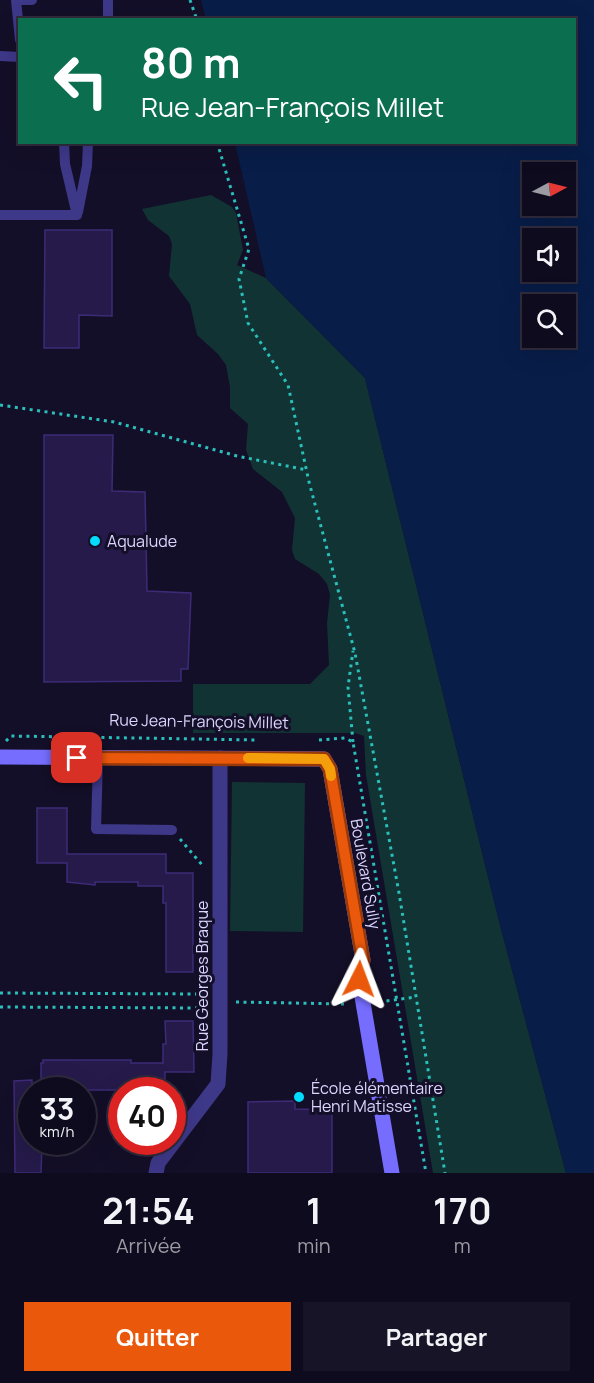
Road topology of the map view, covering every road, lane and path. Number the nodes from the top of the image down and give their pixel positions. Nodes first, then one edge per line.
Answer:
1 (32, 0) edge
2 (108, 0) edge
3 (190, 0) edge
4 (108, 18) edge
5 (195, 18) edge
6 (18, 20) edge
7 (0, 56) edge
8 (18, 57) edge
9 (64, 144) edge
10 (88, 144) edge
11 (218, 144) edge
12 (0, 215) edge
13 (77, 215) junction
14 (0, 405) edge
15 (307, 470) junction
16 (354, 650) junction
17 (261, 740) dead end
18 (316, 741) dead end
19 (353, 742) junction
20 (0, 748) edge
21 (0, 757) edge
22 (98, 758) junction
23 (220, 758) junction
24 (172, 830) joint
25 (220, 885) junction
26 (0, 993) edge
27 (416, 997) junction
28 (397, 999) junction
29 (220, 1001) junction
30 (364, 1004) junction
31 (0, 1007) edge
32 (156, 1173) edge
33 (393, 1173) edge
34 (426, 1173) edge
35 (445, 1173) edge

1 - 6 lane
2 - 4 lane
3 - 5 path
7 - 8 lane
9 - 13 lane
10 - 13 lane
11 - 15 path
12 - 13 lane
14 - 15 path
15 - 16 path
16 - 19 path
16 - 27 path
17 - 20 path, Rue Jean-François Millet
18 - 19 path
19 - 28 path
21 - 22 street
22 - 23 street
22 - 24 lane
23 - 25 street, Rue Georges Braque
23 - 30 street, Boulevard Sully
24 - 25 path
25 - 29 street, Rue Georges Braque
26 - 29 path
27 - 28 path
27 - 35 path
28 - 30 path
28 - 34 path
29 - 30 path
29 - 31 path
29 - 32 street, Rue Georges Braque
30 - 33 street, Boulevard Sully

